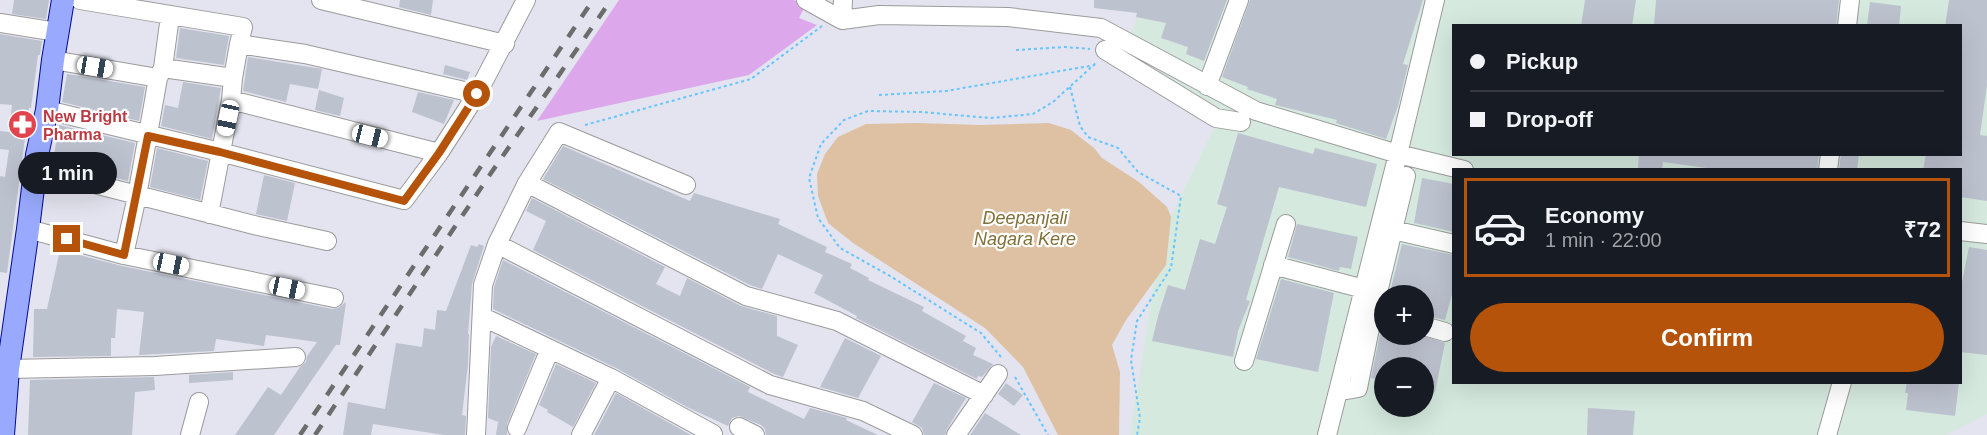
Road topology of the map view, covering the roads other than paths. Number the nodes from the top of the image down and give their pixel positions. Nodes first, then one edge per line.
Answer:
1 (63, 0) edge
2 (80, 0) edge
3 (321, 0) edge
4 (806, 0) edge
5 (843, 0) edge
6 (1239, 0) edge
7 (1435, 0) edge
8 (1850, 0) edge
9 (525, 1) edge
10 (880, 8) edge
11 (920, 8) edge
12 (1008, 8) edge
13 (170, 15) junction
14 (842, 20) junction
15 (0, 23) edge
16 (1847, 24) edge
17 (57, 32) junction
18 (505, 44) junction
19 (239, 45) junction
20 (1105, 50) road end
21 (52, 60) junction
22 (160, 73) junction
23 (234, 78) junction
24 (1207, 86) junction
25 (477, 94) junction
26 (231, 100) junction
27 (47, 110) junction
28 (1241, 122) dead end
29 (148, 136) junction
30 (220, 152) junction
31 (439, 153) junction
32 (1398, 154) junction
33 (1456, 168) edge
34 (36, 169) junction
35 (1406, 176) dead end
36 (527, 183) junction
37 (686, 185) dead end
38 (137, 196) junction
39 (209, 214) junction
40 (1286, 224) dead end
41 (28, 229) junction
42 (1393, 230) junction
43 (1962, 231) edge
44 (1987, 234) edge
45 (327, 241) dead end
46 (497, 244) junction
47 (1452, 244) edge
48 (124, 255) junction
49 (1273, 265) junction
50 (1384, 285) edge
51 (1364, 289) junction
52 (334, 298) dead end
53 (483, 317) junction
54 (7, 321) edge
55 (1434, 329) edge
56 (1374, 332) edge
57 (1445, 332) dead end
58 (550, 350) junction
59 (296, 357) dead end
60 (1244, 361) dead end
61 (8, 369) junction
62 (1004, 369) road end
63 (611, 378) junction
64 (1841, 384) edge
65 (1339, 388) junction
66 (984, 395) junction
67 (199, 402) dead end
68 (2, 426) edge
69 (516, 428) dead end
70 (190, 435) edge
71 (476, 435) edge
72 (581, 435) edge
73 (713, 435) edge
74 (913, 435) edge
75 (956, 435) edge
76 (1327, 435) edge
77 (1827, 435) edge

1 - 17 main road
2 - 13 street
3 - 18 street
4 - 14 street
5 - 14 street
6 - 24 street
7 - 32 street
8 - 16 street
9 - 18 street
10 - 11 street
10 - 14 street
11 - 12 street
12 - 24 street
13 - 19 street
13 - 22 street
15 - 17 street
17 - 21 main road
18 - 25 street
19 - 23 street
19 - 25 street
20 - 28 street
21 - 22 street
21 - 27 main road
22 - 23 street
22 - 29 street
23 - 26 street
24 - 32 street
25 - 31 street
26 - 30 street
26 - 31 street
27 - 29 street
27 - 34 main road
29 - 30 street
29 - 38 street
30 - 31 street
30 - 39 street
32 - 33 street
32 - 51 street
34 - 38 street
34 - 41 main road
35 - 42 street
36 - 37 street
36 - 46 street
36 - 66 street
38 - 39 street
38 - 48 street
39 - 45 street
40 - 49 street
41 - 48 street
41 - 54 main road
42 - 47 street
42 - 50 street
43 - 44 street
46 - 53 street
46 - 74 street
48 - 52 street
49 - 51 street
49 - 60 street
51 - 65 street
53 - 58 street
53 - 71 street
54 - 61 main road
55 - 57 street
56 - 65 street
58 - 63 street
58 - 69 street
59 - 61 street
61 - 68 main road
62 - 66 street
63 - 72 street
63 - 73 street
64 - 77 street
65 - 76 street
66 - 75 street
67 - 70 street

